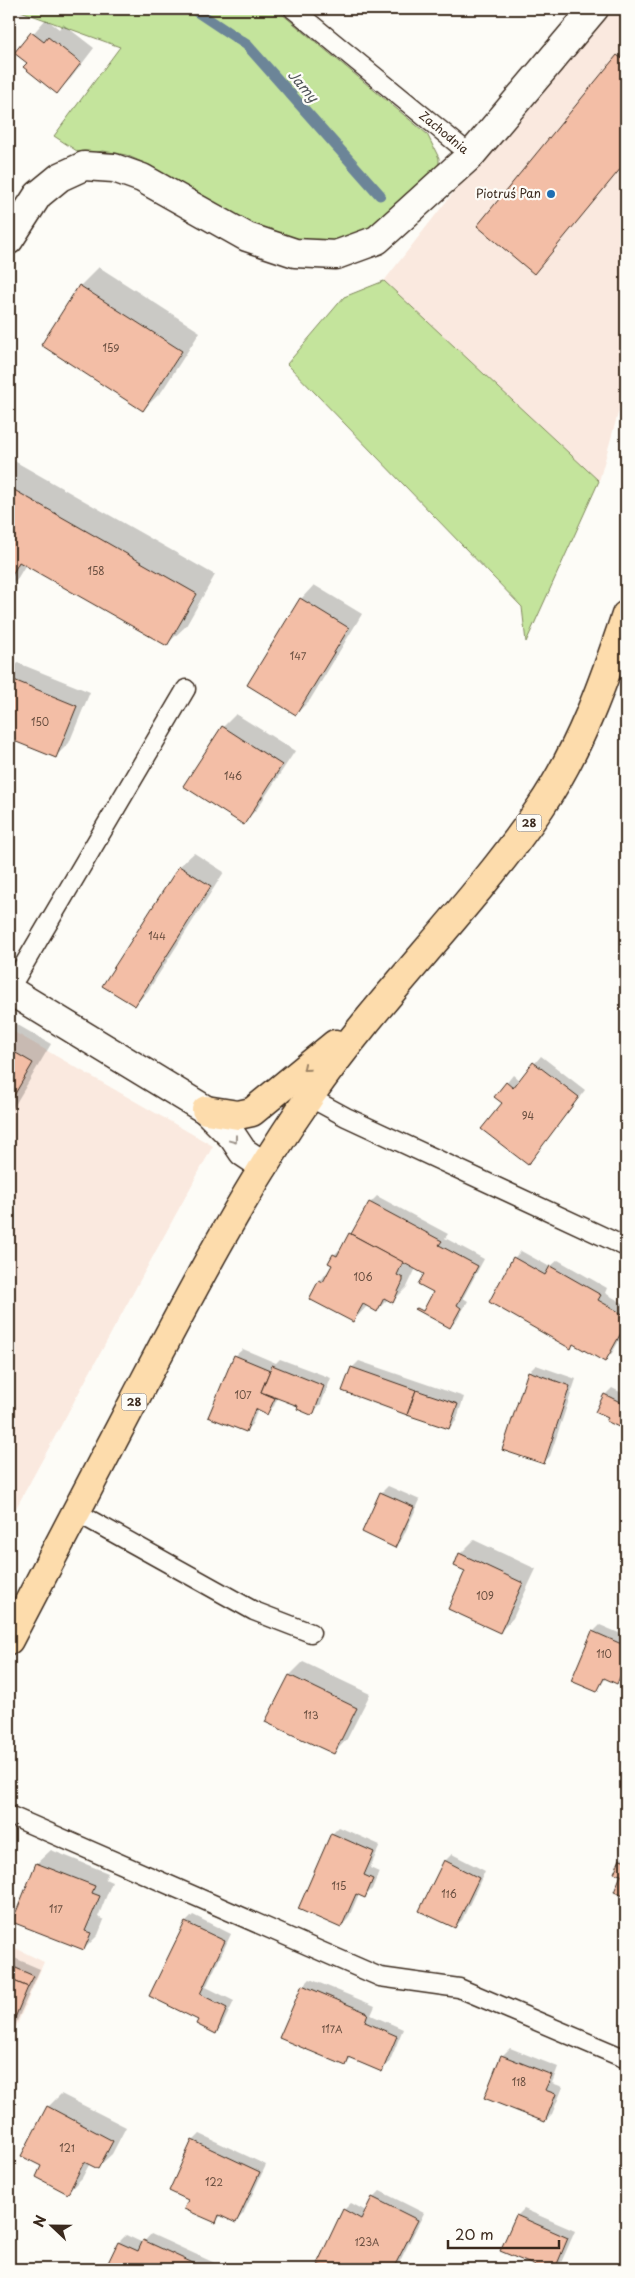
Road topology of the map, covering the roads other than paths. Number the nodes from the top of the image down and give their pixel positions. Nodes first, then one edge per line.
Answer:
1 (292, 9) edge
2 (594, 9) edge
3 (471, 155) junction
4 (9, 240) edge
5 (626, 615) edge
6 (186, 688) dead end
7 (9, 990) edge
8 (383, 1002) junction
9 (310, 1097) junction
10 (206, 1110) junction
11 (264, 1166) junction
12 (626, 1247) edge
13 (76, 1512) junction
14 (17, 1607) edge
15 (311, 1633) dead end
16 (9, 1640) edge
17 (9, 1815) edge
18 (626, 2059) edge

1 - 3 lane, Zachodnia
2 - 3 street, Zachodnia
3 - 4 street
5 - 8 main road, 28
6 - 7 lane
7 - 10 street
8 - 9 main road, 28
8 -> 10 main road
9 - 11 main road, 28
9 - 12 lane
10 -> 11 street
11 - 13 main road, 28
13 - 14 main road, 28
13 - 15 lane
14 - 16 main road, 28
17 - 18 lane

